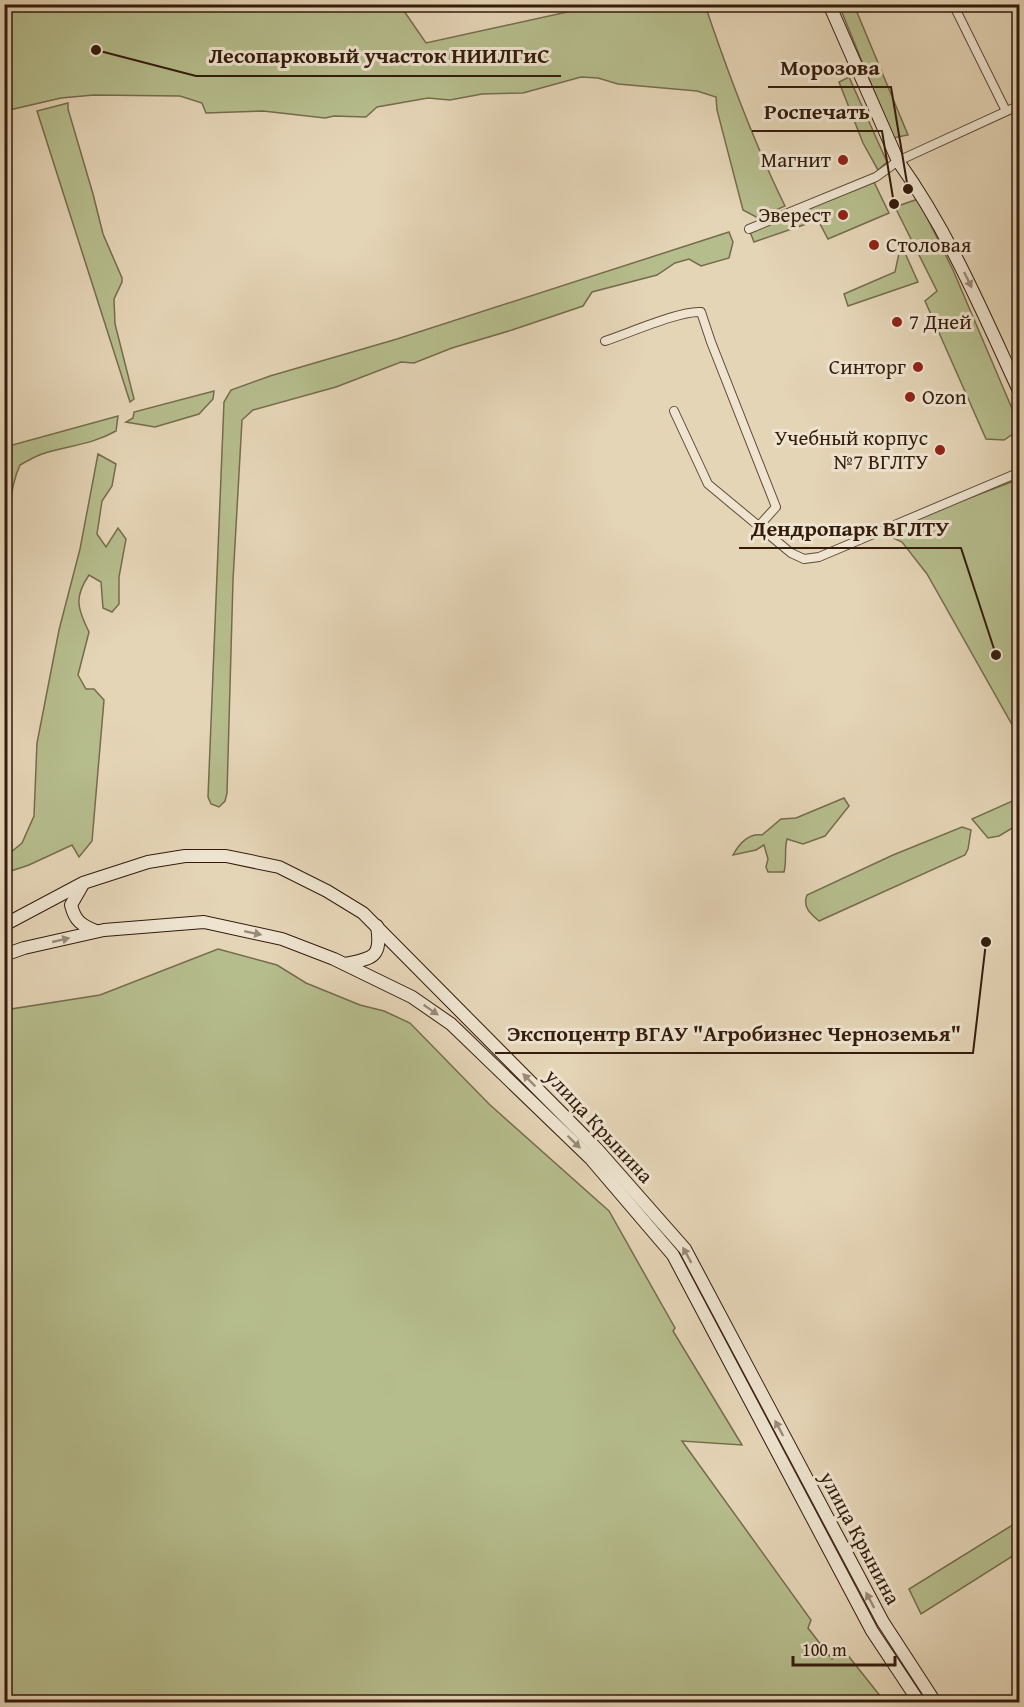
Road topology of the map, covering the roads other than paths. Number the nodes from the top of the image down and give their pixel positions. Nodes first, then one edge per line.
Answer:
1 (829, 4) edge
2 (953, 4) edge
3 (1020, 105) edge
4 (1006, 111) junction
5 (898, 161) junction
6 (749, 229) dead end
7 (605, 341) dead end
8 (1020, 393) edge
9 (674, 411) dead end
10 (1020, 471) edge
11 (758, 527) junction
12 (83, 883) junction
13 (4, 925) edge
14 (377, 926) junction
15 (97, 931) junction
16 (4, 955) edge
17 (345, 964) junction
18 (919, 1702) edge
19 (935, 1702) edge

1 - 5 main road
2 - 4 street
3 - 4 street
4 - 5 street
5 - 6 street
5 -> 8 main road
7 - 11 street
9 - 11 street
10 - 11 street
12 - 13 main road, улица Крынина
12 - 14 main road, улица Крынина
12 - 15 main road
14 - 17 main road
19 -> 14 main road, улица Крынина
16 -> 15 main road, улица Крынина
15 -> 17 main road, улица Крынина
17 -> 18 main road, улица Крынина

